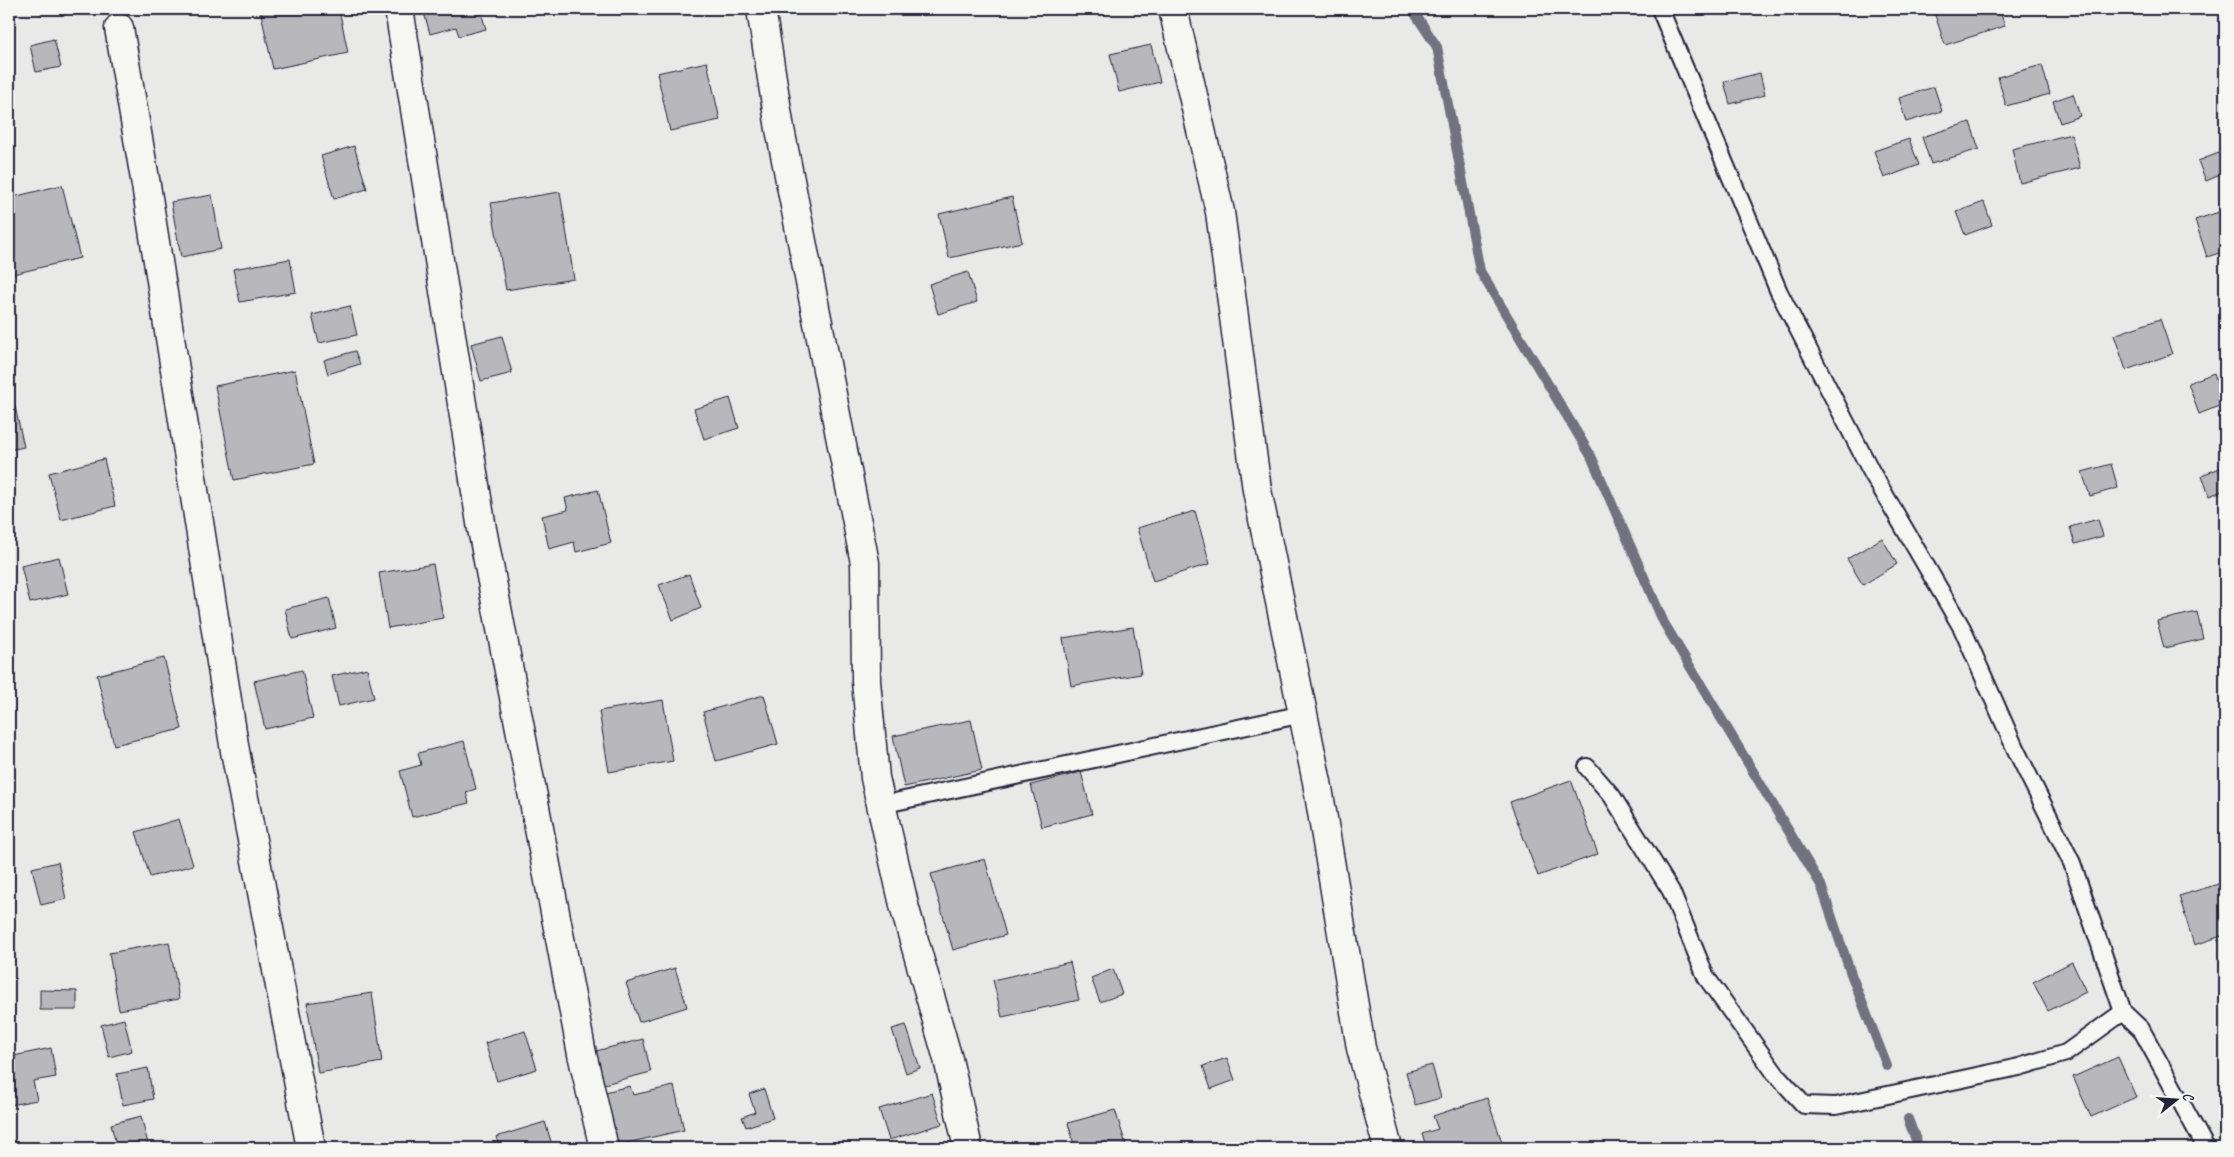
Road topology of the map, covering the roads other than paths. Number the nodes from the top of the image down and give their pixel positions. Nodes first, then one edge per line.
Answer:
1 (399, 9) edge
2 (761, 9) edge
3 (1173, 9) edge
4 (1660, 9) edge
5 (119, 28) dead end
6 (1303, 714) junction
7 (1587, 767) dead end
8 (881, 805) junction
9 (2123, 1012) junction
10 (311, 1148) edge
11 (604, 1148) edge
12 (968, 1148) edge
13 (1388, 1148) edge
14 (2206, 1148) edge

1 - 11 street
2 - 8 street
3 - 6 street
4 - 9 lane
5 - 10 street
6 - 8 lane
6 - 13 street
7 - 9 lane
8 - 12 street
9 - 14 lane

